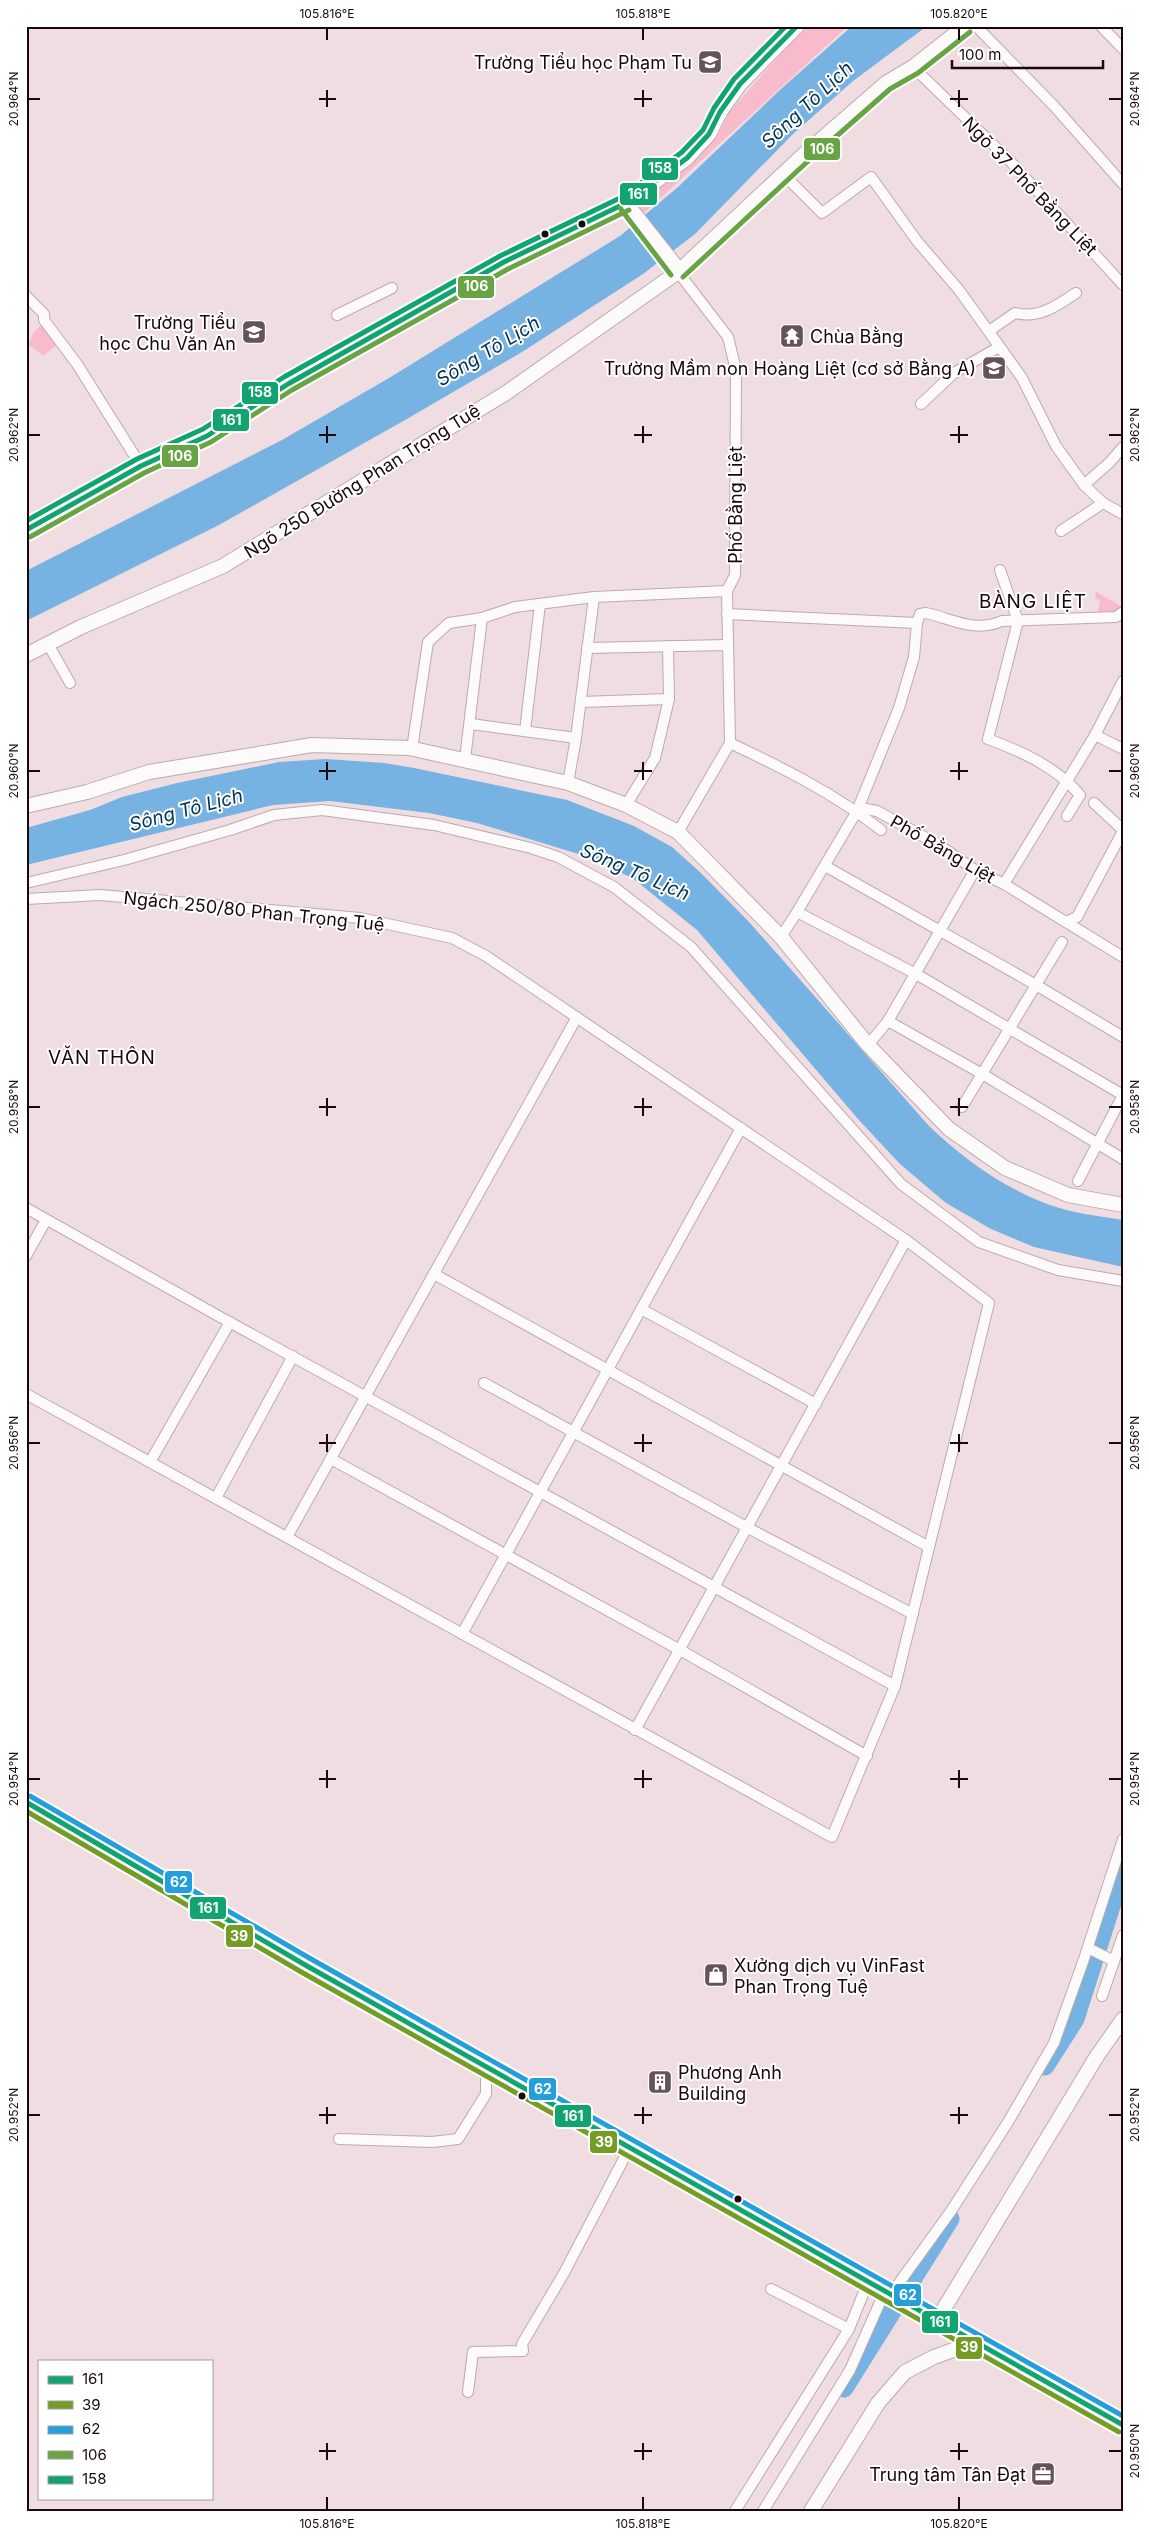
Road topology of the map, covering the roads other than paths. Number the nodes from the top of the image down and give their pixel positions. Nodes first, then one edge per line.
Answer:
1 (797, 26) edge
2 (965, 26) edge
3 (976, 26) edge
4 (1101, 26) edge
5 (1123, 49) edge
6 (913, 67) junction
7 (784, 175) junction
8 (1123, 184) edge
9 (628, 206) junction
10 (676, 269) junction
11 (1123, 286) edge
12 (392, 288) dead end
13 (1076, 293) dead end
14 (26, 296) edge
15 (337, 315) dead end
16 (989, 331) junction
17 (999, 347) junction
18 (921, 404) dead end
19 (1123, 446) edge
20 (141, 466) junction
21 (1084, 485) junction
22 (1103, 503) junction
23 (1123, 514) edge
24 (26, 530) edge
25 (1061, 530) dead end
26 (1000, 570) dead end
27 (727, 591) junction
28 (594, 597) junction
29 (540, 604) junction
30 (1123, 612) edge
31 (727, 614) junction
32 (482, 618) junction
33 (1018, 622) junction
34 (917, 623) junction
35 (48, 644) junction
36 (727, 645) junction
37 (668, 646) junction
38 (587, 648) junction
39 (26, 655) edge
40 (1123, 681) edge
41 (70, 683) dead end
42 (669, 699) junction
43 (581, 702) junction
44 (471, 724) junction
45 (525, 731) junction
46 (1095, 735) junction
47 (576, 738) junction
48 (730, 743) junction
49 (412, 749) junction
50 (1123, 749) edge
51 (465, 759) junction
52 (1067, 779) junction
53 (568, 783) junction
54 (1094, 803) dead end
55 (26, 806) edge
56 (626, 806) junction
57 (856, 811) junction
58 (1067, 816) dead end
59 (881, 830) dead end
60 (1123, 830) edge
61 (678, 832) junction
62 (825, 866) junction
63 (975, 870) junction
64 (26, 883) edge
65 (1004, 884) junction
66 (26, 899) edge
67 (798, 912) junction
68 (1066, 922) junction
69 (940, 930) junction
70 (781, 936) junction
71 (1062, 942) dead end
72 (1123, 957) edge
73 (916, 974) junction
74 (1036, 985) junction
75 (577, 1016) junction
76 (888, 1021) junction
77 (1010, 1029) junction
78 (1123, 1037) edge
79 (868, 1045) junction
80 (984, 1075) junction
81 (1123, 1095) edge
82 (962, 1107) dead end
83 (741, 1128) junction
84 (1096, 1143) junction
85 (1123, 1159) edge
86 (1078, 1180) dead end
87 (1123, 1204) edge
88 (26, 1208) edge
89 (46, 1220) junction
90 (906, 1240) junction
91 (26, 1256) edge
92 (434, 1274) junction
93 (1123, 1281) edge
94 (641, 1309) junction
95 (226, 1320) junction
96 (293, 1356) junction
97 (607, 1370) junction
98 (484, 1382) dead end
99 (26, 1394) edge
100 (365, 1394) junction
101 (816, 1404) junction
102 (574, 1432) junction
103 (330, 1459) junction
104 (150, 1462) junction
105 (781, 1466) junction
106 (540, 1492) junction
107 (216, 1498) junction
108 (748, 1528) junction
109 (287, 1537) junction
110 (929, 1547) junction
111 (505, 1555) junction
112 (714, 1588) junction
113 (913, 1614) junction
114 (462, 1634) junction
115 (680, 1650) junction
116 (896, 1686) junction
117 (636, 1730) junction
118 (867, 1756) junction
119 (26, 1802) edge
120 (1123, 1839) edge
121 (1123, 1935) edge
122 (1093, 1952) junction
123 (1114, 1961) junction
124 (1102, 1996) dead end
125 (1123, 2019) edge
126 (486, 2066) junction
127 (339, 2139) dead end
128 (630, 2147) junction
129 (868, 2282) junction
130 (771, 2289) dead end
131 (890, 2294) junction
132 (937, 2320) junction
133 (849, 2328) junction
134 (975, 2342) junction
135 (468, 2392) dead end
136 (1123, 2425) edge
137 (735, 2511) edge
138 (763, 2511) edge
139 (811, 2511) edge

1 - 9 street
2 - 6 street
3 - 8 street
4 - 5 street
6 - 7 street
6 - 11 street, Ngõ 37 Phố Bằng Liệt
7 - 10 street
7 - 16 street
9 - 10 street
9 - 20 street
10 - 27 street, Phố Bằng Liệt
10 - 35 street, Ngõ 250 Đường Phan Trọng Tuệ
12 - 15 street
13 - 16 street
14 - 20 street
16 - 17 street
17 - 18 street
17 - 21 street
19 - 21 street
20 - 24 street
21 - 22 street
22 - 23 street
22 - 25 street
26 - 33 street
27 - 28 street
27 - 31 street, Phố Bằng Liệt
28 - 29 street
28 - 38 street
29 - 32 street
29 - 45 street
30 - 33 street
31 - 34 street
31 - 36 street, Phố Bằng Liệt
32 - 44 street
32 - 49 street
33 - 34 street
33 - 52 street
34 - 57 street
35 - 39 street, Ngõ 250 Đường Phan Trọng Tuệ
35 - 41 street
36 - 37 street
36 - 48 street, Phố Bằng Liệt
37 - 38 street
37 - 42 street
38 - 43 street
40 - 46 street
42 - 43 street
42 - 56 street
43 - 47 street
44 - 45 street
44 - 51 street
45 - 47 street
46 - 50 street
46 - 52 street
47 - 53 street
48 - 57 street, Phố Bằng Liệt
48 - 61 street
49 - 51 street
49 - 55 street
51 - 53 street
52 - 58 street
52 - 65 street
53 - 56 street
54 - 60 street
56 - 61 street
57 - 59 street
57 - 62 street
57 - 63 street, Phố Bằng Liệt
60 - 68 street
61 - 70 street
62 - 67 street
62 - 69 street
63 - 65 street, Phố Bằng Liệt
63 - 69 street
64 - 93 street
65 - 68 street, Phố Bằng Liệt
66 - 75 street, Ngách 250/80 Phan Trọng Tuệ
67 - 70 street
67 - 73 street
68 - 72 street, Phố Bằng Liệt
69 - 73 street
69 - 74 street
70 - 79 street
71 - 74 street
73 - 76 street
73 - 77 street
74 - 77 street
74 - 78 street
75 - 83 street, Ngách 250/80 Phan Trọng Tuệ
75 - 92 street
76 - 79 street
76 - 80 street
77 - 80 street
77 - 81 street
79 - 87 street
80 - 82 street
80 - 84 street
81 - 84 street
83 - 90 street, Ngách 250/80 Phan Trọng Tuệ
83 - 94 street
84 - 85 street
84 - 86 street
88 - 89 street
89 - 91 street
89 - 95 street
90 - 101 street
90 - 110 street, Ngách 250/80 Phan Trọng Tuệ
92 - 97 street
92 - 100 street
94 - 97 street
94 - 101 street
95 - 96 street
95 - 104 street
96 - 100 street
96 - 107 street
97 - 102 street
97 - 105 street
98 - 102 street
99 - 104 street
100 - 103 street
100 - 106 street
101 - 105 street
102 - 106 street
102 - 108 street
103 - 109 street
103 - 111 street
104 - 107 street
105 - 108 street
105 - 110 street
106 - 111 street
106 - 112 street
107 - 109 street
108 - 112 street
108 - 113 street
109 - 114 street
110 - 113 street
111 - 114 street
111 - 115 street
112 - 115 street
112 - 116 street
113 - 116 street
114 - 117 street
115 - 117 street
115 - 118 street
116 - 118 street
117 - 118 street
119 - 126 main road
120 - 122 street
121 - 123 street
122 - 123 street
122 - 131 street
123 - 124 street
125 - 132 street
126 - 127 street
126 - 128 main road
128 - 129 main road
128 - 135 street
129 - 131 main road
129 - 133 street
130 - 133 street
131 - 132 main road
131 - 138 street
132 - 134 main road
133 - 137 street
134 - 136 main road
134 - 139 street

